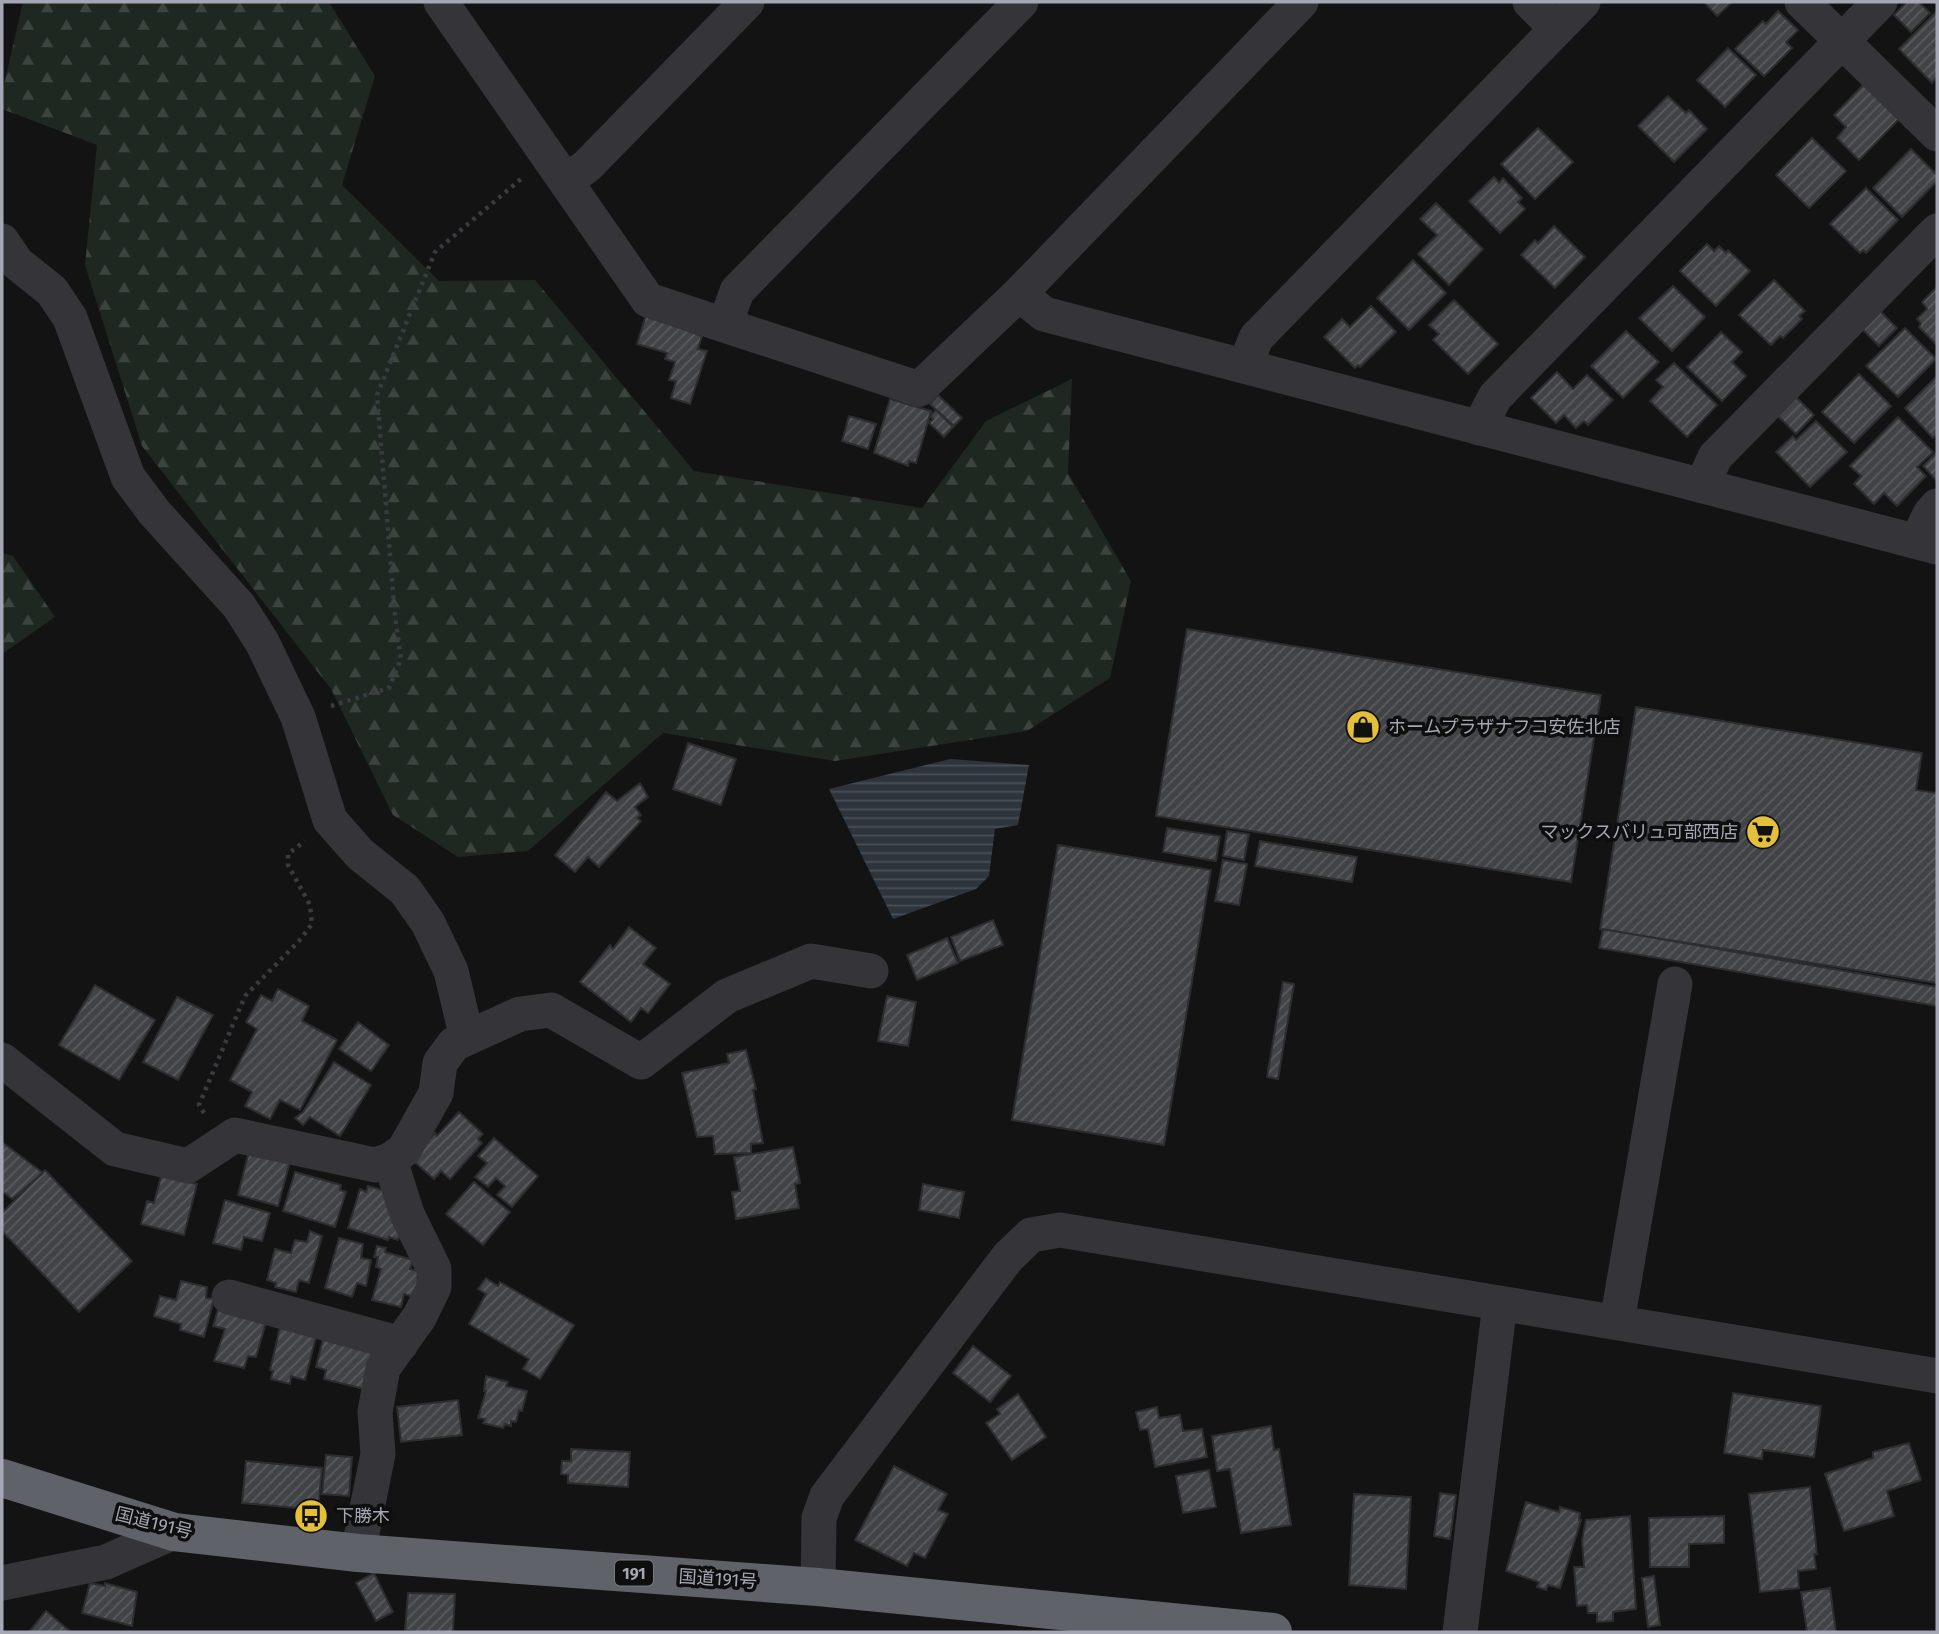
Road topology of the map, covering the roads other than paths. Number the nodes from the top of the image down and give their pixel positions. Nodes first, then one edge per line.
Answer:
1 (747, 2) edge
2 (1021, 2) edge
3 (1301, 2) edge
4 (1530, 2) edge
5 (1583, 2) edge
6 (1802, 2) edge
7 (1880, 2) edge
8 (446, 4) edge
9 (1557, 29) junction
10 (1842, 41) junction
11 (1937, 134) edge
12 (557, 169) junction
13 (1937, 231) edge
14 (2, 242) edge
15 (1018, 294) junction
16 (725, 325) junction
17 (1245, 366) junction
18 (1479, 428) junction
19 (1702, 486) junction
20 (1937, 506) edge
21 (1927, 544) edge
22 (871, 971) dead end
23 (1675, 984) dead end
24 (467, 1038) junction
25 (2, 1060) edge
26 (390, 1160) junction
27 (229, 1297) dead end
28 (1500, 1303) junction
29 (1617, 1322) junction
30 (401, 1343) junction
31 (1937, 1376) edge
32 (2, 1478) edge
33 (174, 1532) junction
34 (358, 1552) junction
35 (2, 1583) edge
36 (818, 1587) junction
37 (1273, 1632) edge
38 (1460, 1632) edge

1 - 12 street
2 - 16 street
3 - 15 street
4 - 9 street
5 - 9 street
6 - 10 street
7 - 10 street
8 - 12 street
9 - 17 street
10 - 11 street
10 - 18 street
12 - 16 street
13 - 19 street
14 - 24 street
15 - 16 street
15 - 17 street
17 - 18 street
18 - 19 street
19 - 21 street
20 - 21 street
22 - 24 street
23 - 29 street
24 - 26 street
25 - 26 street
26 - 30 street
27 - 30 street
28 - 29 street
28 - 36 street
28 - 38 street
29 - 31 street
30 - 34 street
32 - 33 highway, 国道191号 / 191
33 - 34 highway, 国道191号 / 191
33 - 35 street
34 - 36 highway, 国道191号 / 191
36 - 37 highway, 国道191号 / 191

